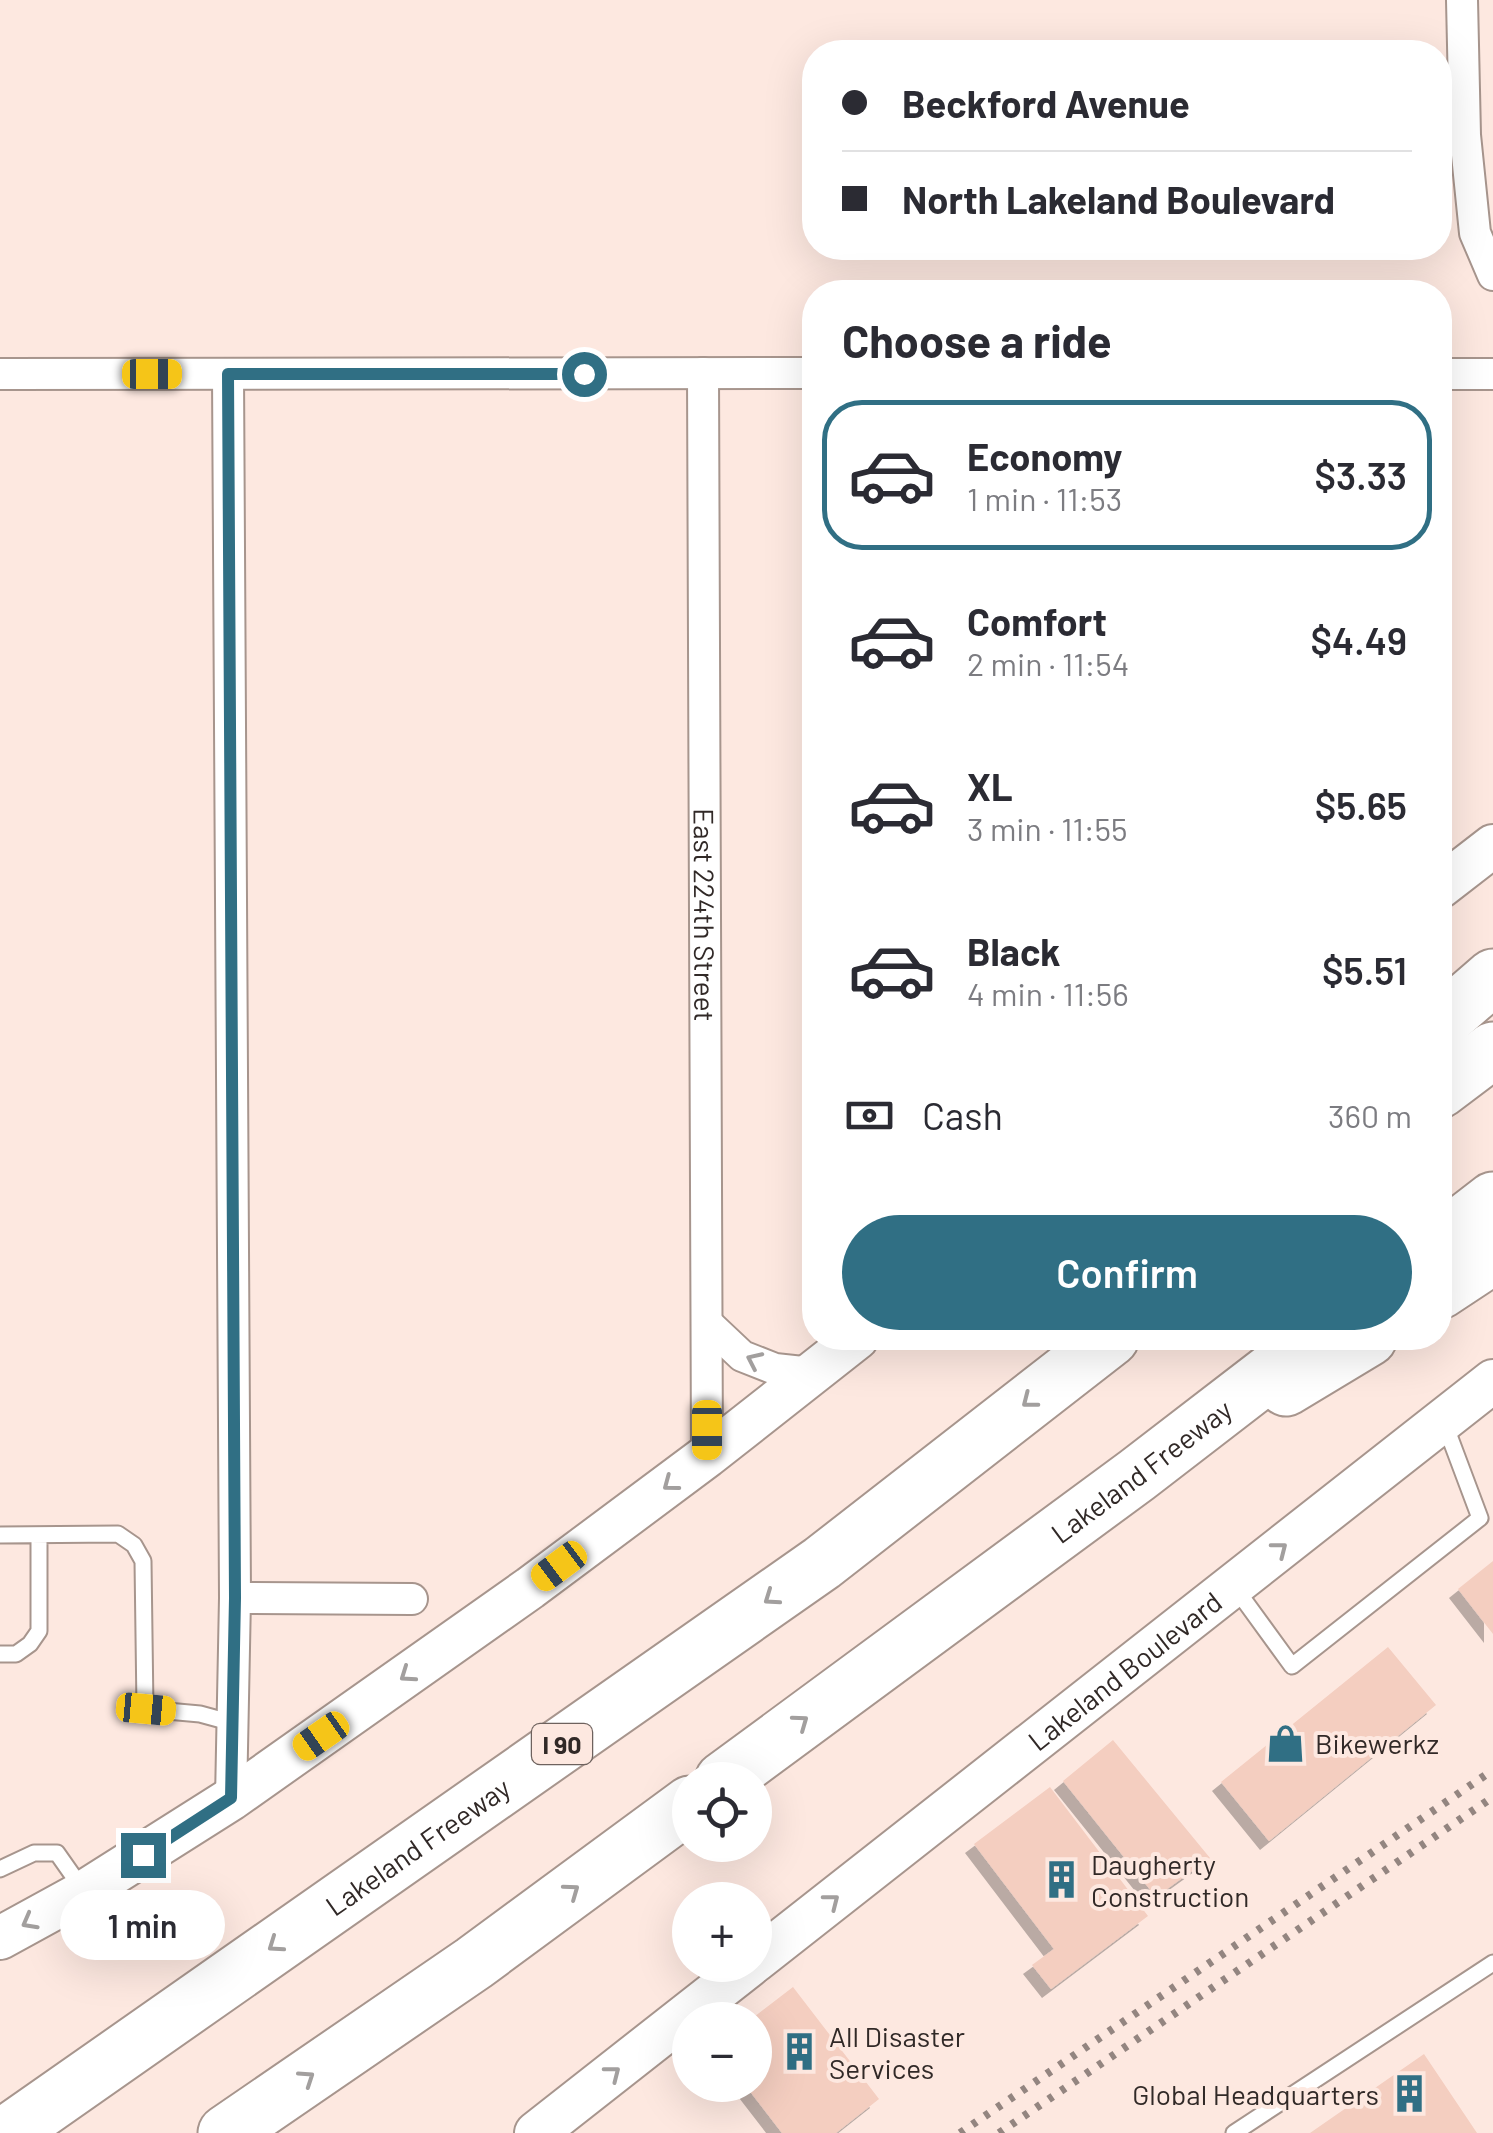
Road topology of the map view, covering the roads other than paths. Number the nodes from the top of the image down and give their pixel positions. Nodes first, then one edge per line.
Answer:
1 (1462, 0) edge
2 (1493, 275) edge
3 (0, 374) edge
4 (228, 374) junction
5 (703, 374) junction
6 (802, 374) edge
7 (1452, 374) edge
8 (1493, 374) edge
9 (1493, 846) edge
10 (1452, 878) edge
11 (1493, 978) edge
12 (1452, 1013) edge
13 (1493, 1050) edge
14 (1452, 1081) edge
15 (1493, 1200) edge
16 (1452, 1232) edge
17 (1493, 1256) edge
18 (1452, 1283) edge
19 (706, 1323) junction
20 (842, 1350) edge
21 (1095, 1350) edge
22 (1299, 1350) edge
23 (1349, 1350) edge
24 (812, 1373) junction
25 (1493, 1381) edge
26 (1443, 1420) junction
27 (707, 1456) junction
28 (1137, 1475) junction
29 (0, 1535) edge
30 (38, 1535) junction
31 (1233, 1585) junction
32 (235, 1598) junction
33 (412, 1599) dead end
34 (0, 1654) edge
35 (233, 1723) junction
36 (746, 1762) edge
37 (231, 1798) junction
38 (672, 1817) edge
39 (0, 1869) edge
40 (84, 1892) junction
41 (0, 1938) edge
42 (772, 1947) edge
43 (1493, 1963) edge
44 (728, 1982) edge
45 (8, 2133) edge
46 (226, 2133) edge
47 (536, 2133) edge
48 (1234, 2133) edge

1 - 2 street
3 - 4 street
4 - 5 street
4 - 32 street
5 - 6 street
5 - 19 street, East 224th Street
7 - 8 street
9 - 10 street
11 - 12 highway
13 - 14 highway
15 - 16 highway
17 - 18 highway
24 -> 19 street
19 - 27 street, East 224th Street
20 - 24 street
21 -> 45 highway, Lakeland Freeway / I 90
22 - 28 highway, Lakeland Freeway
23 - 28 highway
24 - 27 street
25 - 26 street, Lakeland Boulevard
31 -> 26 street, Lakeland Boulevard
26 - 31 lane
27 -> 37 street
36 -> 28 highway, Lakeland Freeway
29 - 30 lane
30 - 34 lane
30 - 35 lane
42 -> 31 street, Lakeland Boulevard
32 - 33 street
32 - 35 street
35 - 37 street
37 - 40 street
46 -> 38 highway
39 - 40 lane
40 -> 41 street
43 - 48 lane
47 -> 44 street, Lakeland Boulevard

